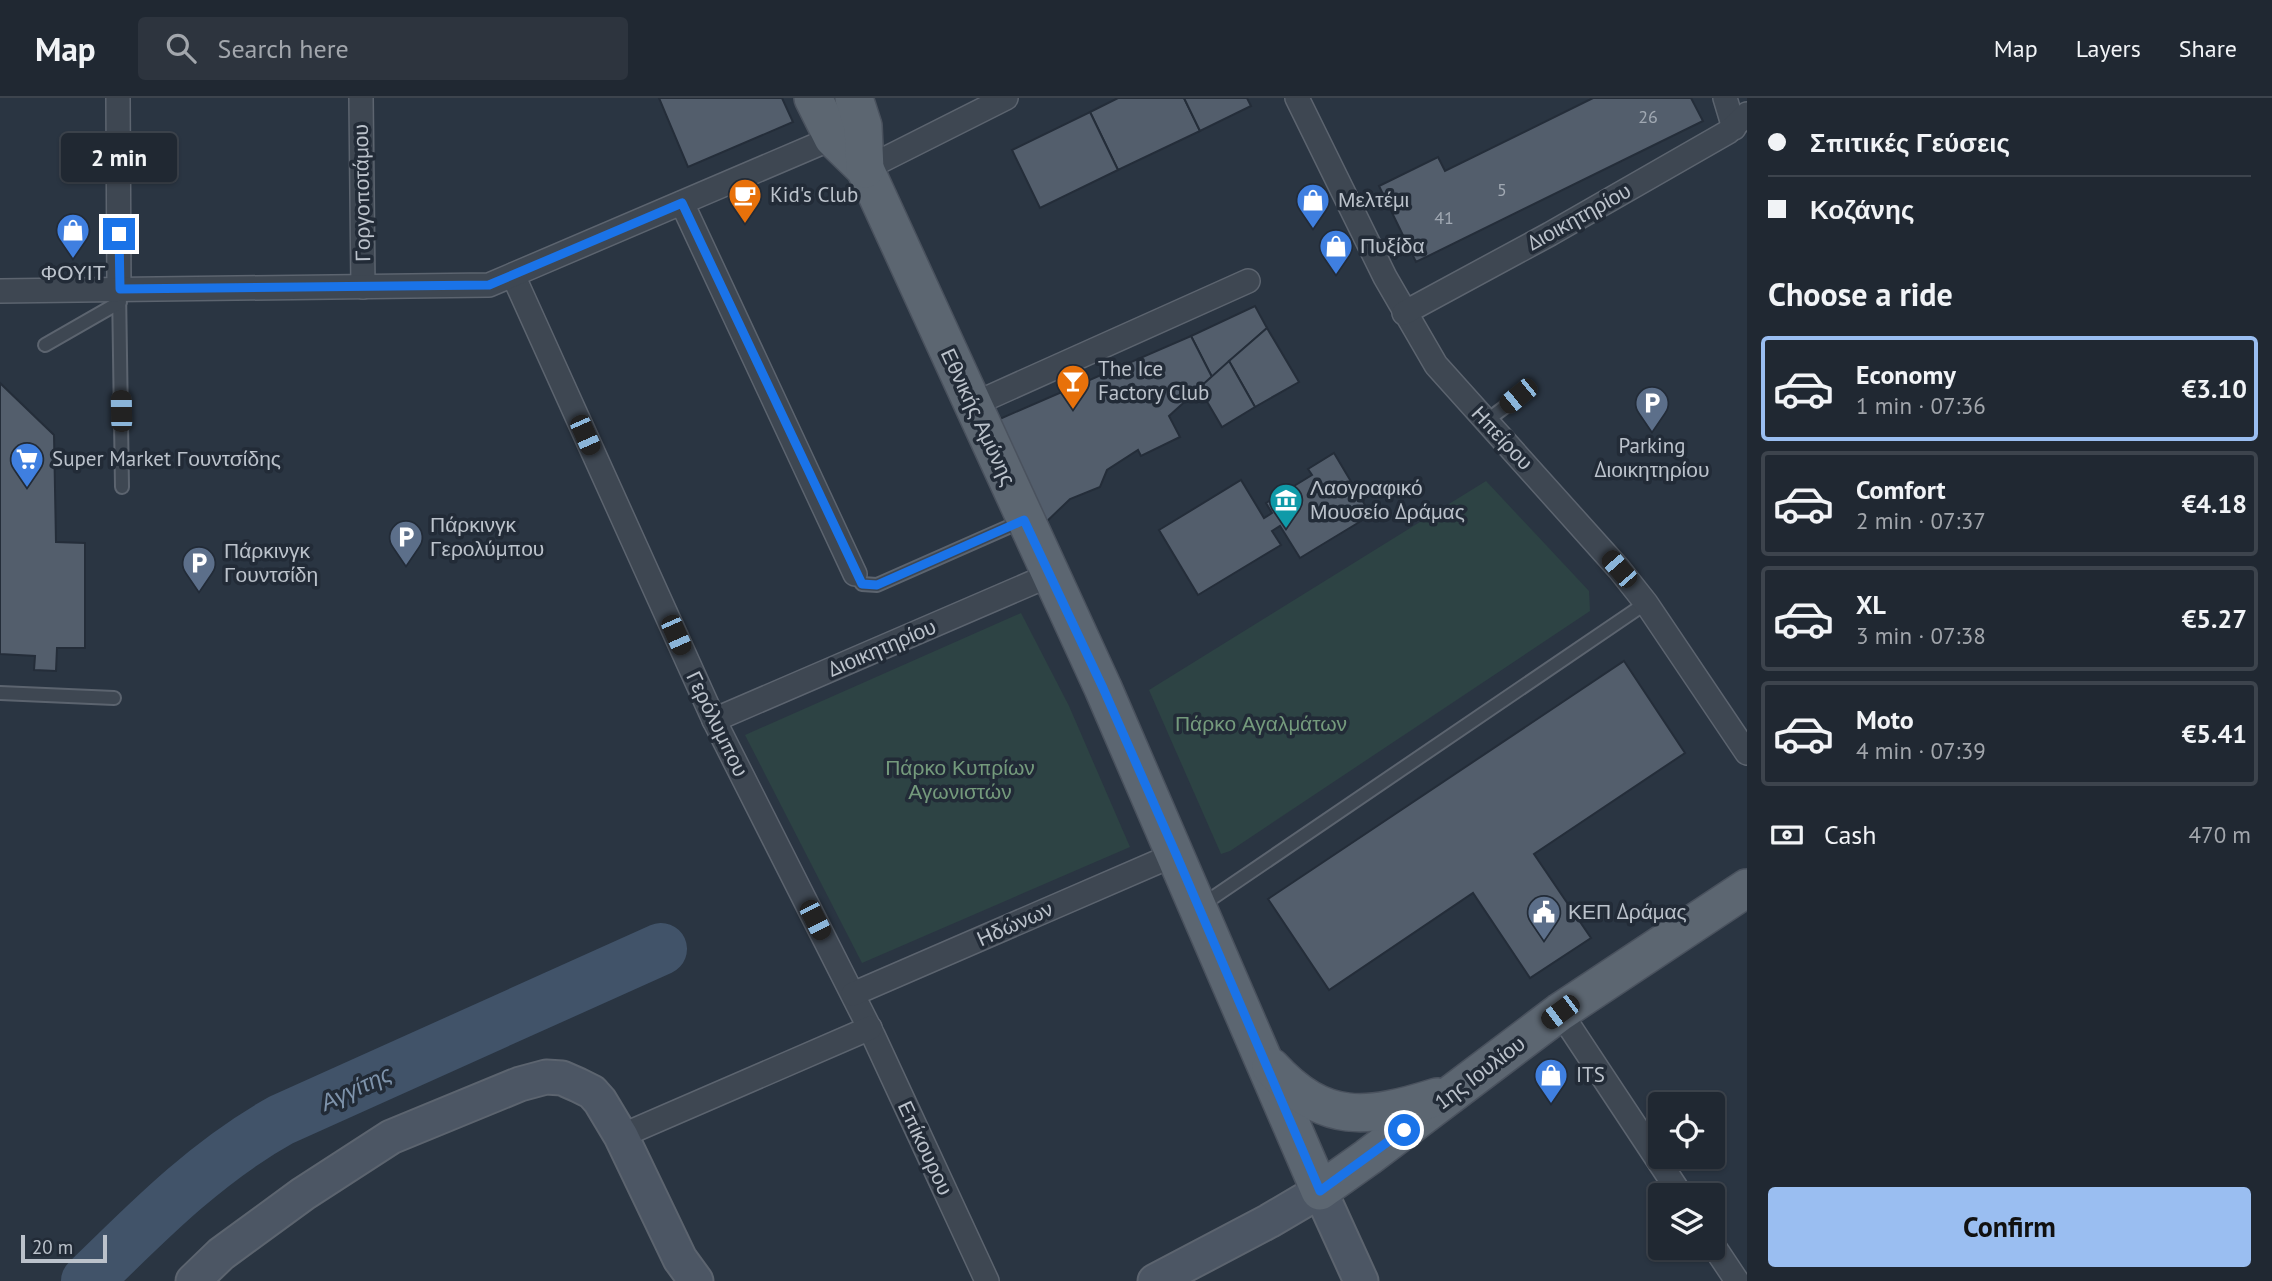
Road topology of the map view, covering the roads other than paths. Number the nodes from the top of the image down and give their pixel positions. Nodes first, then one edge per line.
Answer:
1 (118, 98) edge
2 (360, 98) edge
3 (813, 98) edge
4 (854, 98) edge
5 (1006, 98) edge
6 (1297, 98) edge
7 (1725, 98) edge
8 (1741, 121) edge
9 (833, 138) junction
10 (865, 169) junction
11 (682, 203) junction
12 (513, 275) junction
13 (1248, 281) dead end
14 (363, 287) junction
15 (0, 290) edge
16 (120, 295) junction
17 (1405, 313) junction
18 (45, 345) dead end
19 (1528, 389) dead end
20 (972, 405) junction
21 (1486, 421) junction
22 (122, 487) dead end
23 (1024, 520) junction
24 (855, 574) joint
25 (1050, 575) junction
26 (1646, 603) junction
27 (0, 693) edge
28 (114, 698) dead end
29 (714, 720) junction
30 (1747, 753) edge
31 (1176, 854) junction
32 (1747, 888) edge
33 (1199, 907) junction
34 (862, 1012) junction
35 (1560, 1012) junction
36 (1262, 1058) junction
37 (1458, 1090) junction
38 (621, 1136) junction
39 (1673, 1183) edge
40 (1320, 1191) junction
41 (1723, 1260) edge
42 (686, 1278) edge
43 (193, 1281) edge
44 (987, 1281) edge
45 (1155, 1281) edge
46 (1361, 1281) edge
47 (1737, 1281) edge

1 - 16 street
2 - 14 street, Γοργοποτάμου
3 - 9 main road, Εθνικής Αμύνης
4 - 10 main road, Εθνικής Αμύνης
5 - 10 street
6 - 17 street, Ηπείρου
7 - 8 street
8 - 17 street, Διοικητηρίου
9 - 10 main road, Εθνικής Αμύνης
9 - 11 street
10 - 20 main road, Εθνικής Αμύνης
11 - 12 street
11 - 24 street
12 - 14 street
12 - 29 street, Γερόλυμπου
13 - 20 street
14 - 16 street
15 - 16 street
16 - 18 lane
16 - 22 lane
17 - 21 street, Ηπείρου
19 - 21 lane
20 - 23 main road, Εθνικής Αμύνης
21 - 26 street, Ηπείρου
23 - 24 lane
23 - 25 main road, Εθνικής Αμύνης
25 - 29 street, Διοικητηρίου
25 - 31 main road, Εθνικής Αμύνης
26 - 30 street, Ηπείρου
26 - 33 lane
27 - 28 lane
29 - 34 street, Γερόλυμπου
31 - 33 main road, Εθνικής Αμύνης
31 - 34 street, Ηδώνων
32 - 35 main road, 1ης Ιουλίου
33 - 36 main road, Εθνικής Αμύνης
34 - 38 street, Ηδώνων
34 - 44 street, Επίκουρου
35 - 37 main road, 1ης Ιουλίου
35 - 39 street
36 - 37 main road
36 - 40 main road, Εθνικής Αμύνης
37 - 40 main road, 1ης Ιουλίου
38 - 42 street
38 - 43 street
40 - 45 street
40 - 46 street, Εθνικής Αμύνης
41 - 47 street

